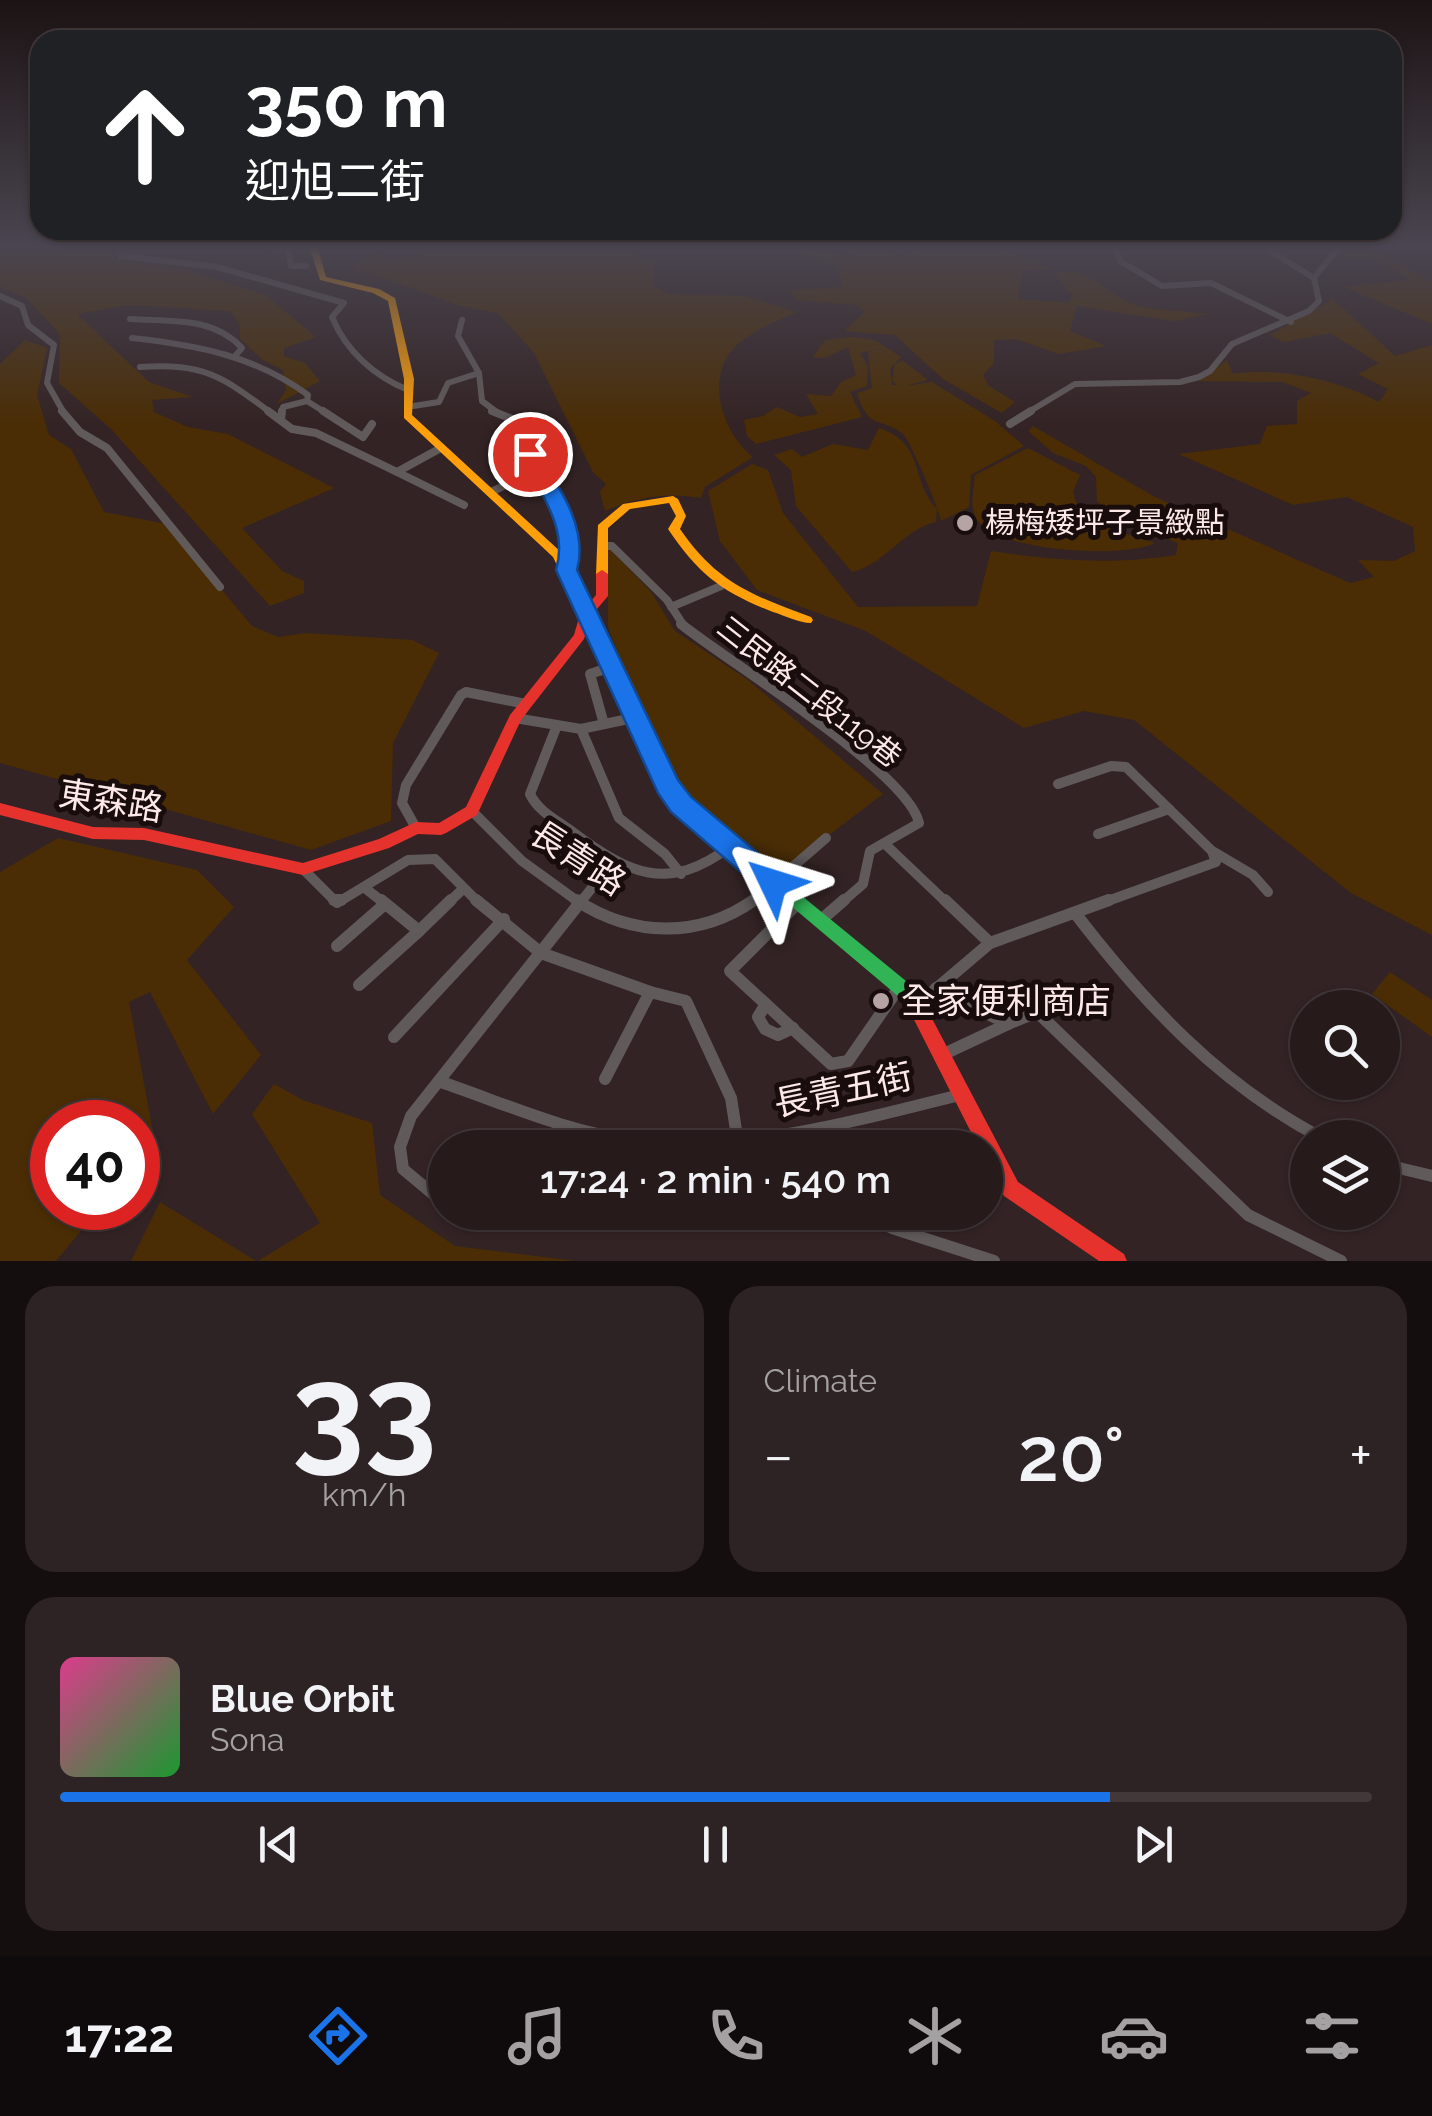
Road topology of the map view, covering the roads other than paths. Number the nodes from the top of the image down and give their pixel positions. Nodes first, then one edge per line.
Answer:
1 (22, 307) edge
2 (344, 307) edge
3 (393, 307) edge
4 (1259, 307) edge
5 (1311, 307) edge
6 (130, 319) dead end
7 (462, 320) dead end
8 (1291, 322) junction
9 (132, 338) dead end
10 (236, 356) junction
11 (140, 367) dead end
12 (479, 373) junction
13 (408, 390) junction
14 (307, 402) junction
15 (407, 406) junction
16 (281, 419) junction
17 (372, 424) dead end
18 (1010, 424) dead end
19 (439, 450) junction
20 (533, 460) junction
21 (397, 472) junction
22 (491, 492) junction
23 (464, 505) dead end
24 (602, 546) junction
25 (566, 570) junction
26 (721, 586) junction
27 (220, 587) dead end
28 (671, 608) junction
29 (586, 614) junction
30 (807, 620) dead end
31 (611, 667) junction
32 (526, 704) junction
33 (515, 718) junction
34 (633, 718) junction
35 (604, 724) junction
36 (556, 728) junction
37 (581, 729) junction
38 (1058, 784) dead end
39 (0, 809) edge
40 (1169, 809) junction
41 (472, 811) junction
42 (416, 828) junction
43 (1098, 834) dead end
44 (826, 838) dead end
45 (885, 844) junction
46 (731, 846) junction
47 (1212, 850) junction
48 (613, 861) junction
49 (302, 869) junction
50 (681, 874) junction
51 (773, 883) junction
52 (365, 888) junction
53 (463, 888) junction
54 (1268, 892) dead end
55 (385, 904) junction
56 (580, 904) junction
57 (797, 904) junction
58 (1075, 914) junction
59 (504, 919) junction
60 (820, 922) junction
61 (418, 931) junction
62 (990, 942) junction
63 (337, 946) dead end
64 (541, 953) junction
65 (360, 985) dead end
66 (900, 986) junction
67 (936, 988) junction
68 (650, 992) junction
69 (766, 1004) junction
70 (916, 1005) junction
71 (1037, 1012) joint
72 (1008, 1024) junction
73 (792, 1028) junction
74 (394, 1038) dead end
75 (944, 1054) junction
76 (605, 1079) dead end
77 (441, 1082) junction
78 (966, 1094) junction
79 (1293, 1120) edge
80 (584, 1130) edge
81 (736, 1130) edge
82 (798, 1130) edge
83 (983, 1130) edge
84 (1400, 1168) edge
85 (1003, 1172) edge
86 (1432, 1176) edge
87 (428, 1193) edge
88 (900, 1230) edge
89 (994, 1261) edge
90 (1117, 1261) edge
91 (1340, 1261) edge

1 - 27 street
2 - 13 street
3 - 13 street
4 - 8 street
5 - 8 street
6 - 10 street
7 - 12 street
8 - 18 street
9 - 10 street
10 - 14 street
11 - 16 street
12 - 15 street
12 - 20 street
13 - 15 street
14 - 16 street
14 - 17 street
15 - 19 street
16 - 21 street
19 - 21 street
19 - 22 street
20 - 22 street
20 - 25 street
21 - 23 street
22 - 25 street
24 - 26 street
24 - 28 street, 三民路二段119巷
24 - 29 street
25 - 29 street
26 - 28 street
26 - 30 street
28 - 45 street, 三民路二段119巷
29 - 31 street
29 - 32 street
31 - 34 street
31 - 35 street
32 - 33 street
32 - 42 street
33 - 36 street
33 - 41 street
34 - 35 street
34 - 46 street
35 - 37 street
36 - 37 street
36 - 48 street
37 - 50 street
38 - 40 street
39 - 49 street, 東森路
40 - 43 street
40 - 47 street
41 - 42 street
41 - 56 street, 長青路
42 - 49 street
44 - 51 street
45 - 60 street, 三民路二段119巷
45 - 62 street
46 - 50 street
46 - 51 street
47 - 54 street
47 - 58 street
48 - 50 street
48 - 56 street
49 - 52 street
51 - 56 street, 長青路
51 - 57 street
52 - 53 street
52 - 55 street
53 - 59 street
53 - 61 street
55 - 61 street
55 - 63 street
56 - 64 street
57 - 60 street
57 - 69 street
58 - 62 street
58 - 79 street
59 - 64 street
59 - 74 street
60 - 66 street
61 - 65 street
62 - 67 street
64 - 68 street
64 - 77 street
66 - 70 street
66 - 73 street
67 - 70 street
67 - 72 street
68 - 76 street
68 - 81 street
69 - 73 street
69 - 73 street
70 - 75 street
71 - 72 street
71 - 91 street
72 - 75 street
75 - 78 street
77 - 80 street, 長青五街
77 - 87 street
78 - 82 street, 長青五街
78 - 83 street
84 - 86 street
85 - 90 street
88 - 89 street

